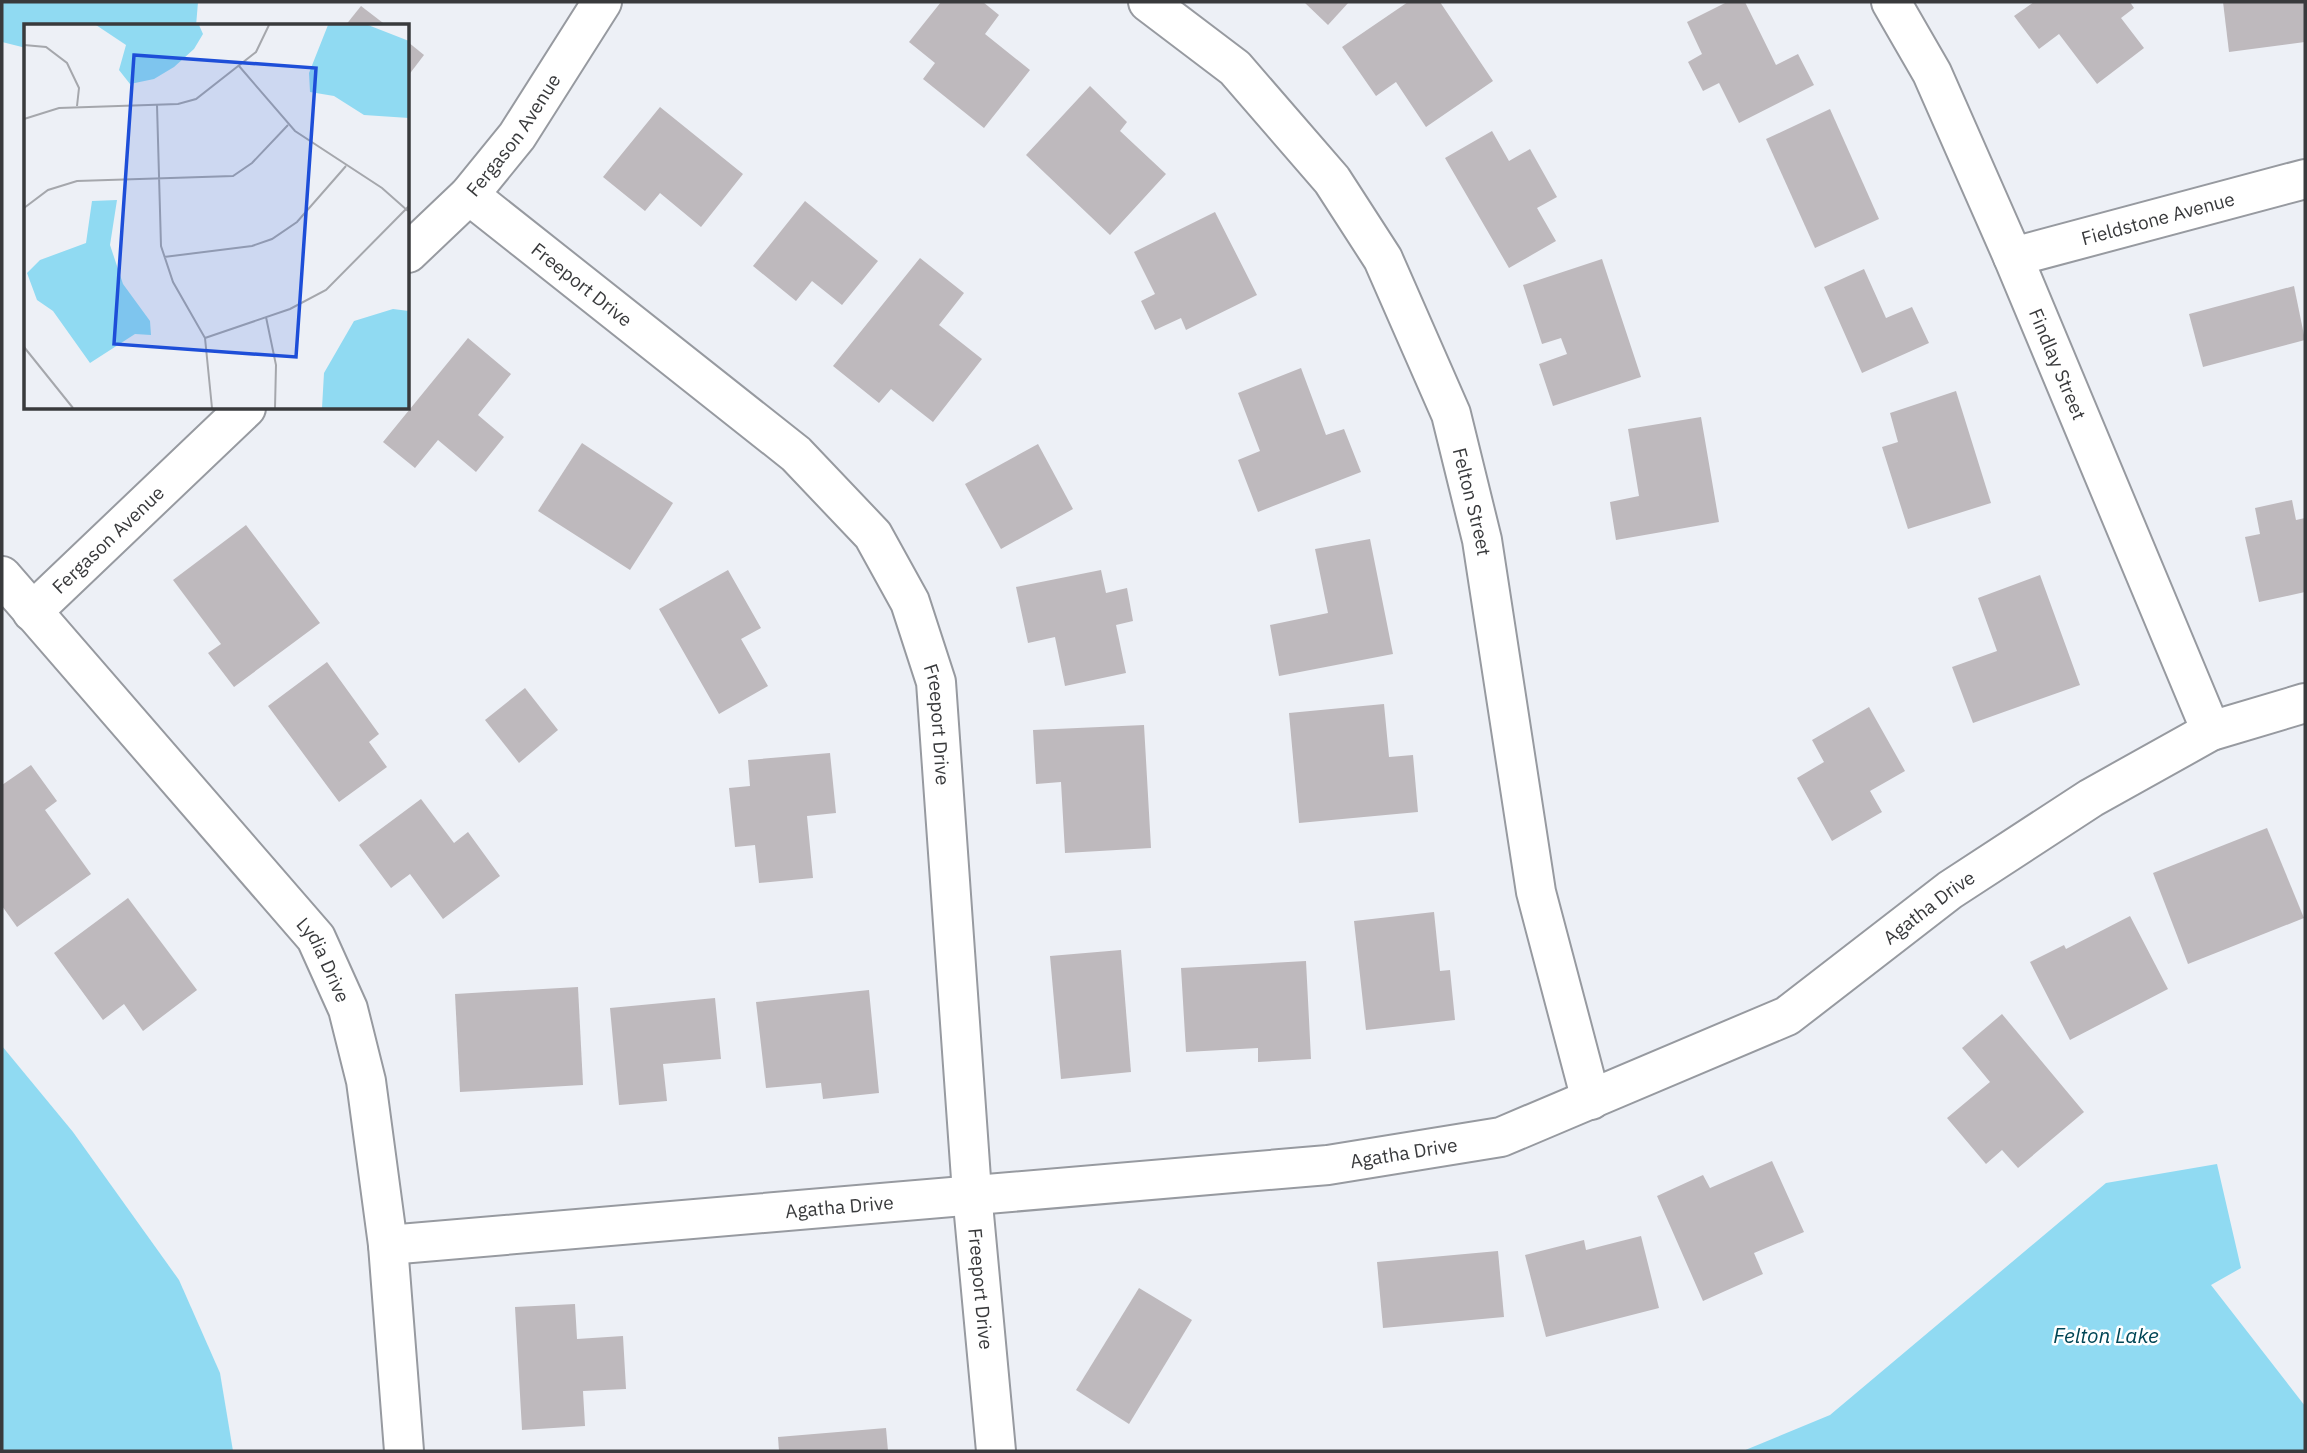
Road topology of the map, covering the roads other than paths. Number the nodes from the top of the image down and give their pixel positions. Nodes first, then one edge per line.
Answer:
1 (602, 2) edge
2 (1148, 2) edge
3 (1891, 2) edge
4 (2305, 179) edge
5 (469, 195) junction
6 (410, 251) edge
7 (2013, 257) junction
8 (244, 410) edge
9 (2, 576) edge
10 (32, 612) junction
11 (2305, 703) edge
12 (2211, 731) junction
13 (1591, 1100) junction
14 (972, 1193) junction
15 (388, 1245) junction
16 (404, 1451) edge
17 (996, 1451) edge

1 - 5 street, Fergason Avenue
2 - 13 street, Felton Street
3 - 7 street, Findlay Street
4 - 7 street, Fieldstone Avenue
5 - 6 street, Fergason Avenue
5 - 14 street, Freeport Drive
7 - 12 street, Findlay Street
8 - 10 street, Fergason Avenue
9 - 10 street, Lydia Drive
10 - 15 street, Lydia Drive
11 - 12 street, Agatha Drive
12 - 13 street, Agatha Drive
13 - 14 street, Agatha Drive
14 - 15 street, Agatha Drive
14 - 17 street, Freeport Drive
15 - 16 street, Lydia Drive

